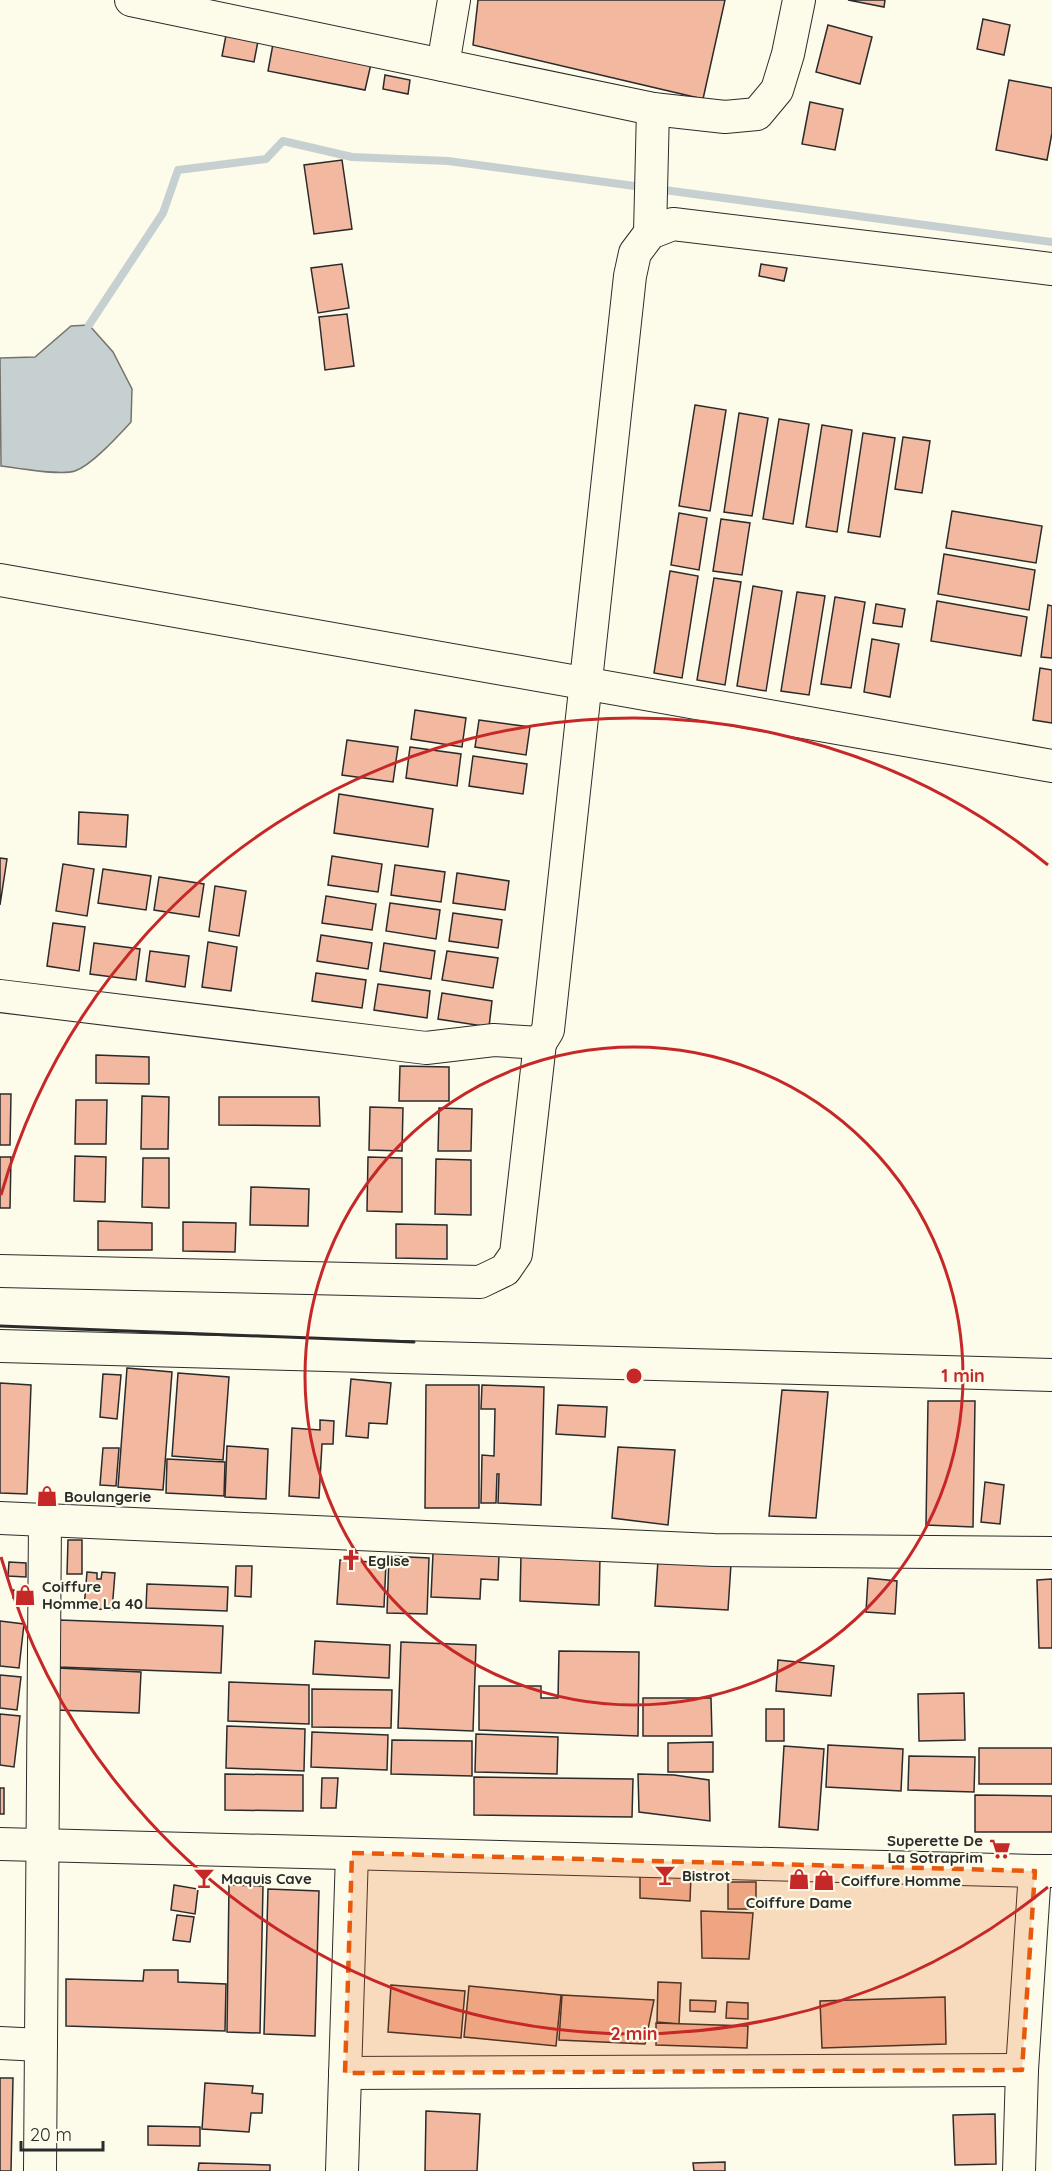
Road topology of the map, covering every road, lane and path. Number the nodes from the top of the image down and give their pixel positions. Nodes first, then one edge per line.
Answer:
1 (130, 0) edge
2 (454, 0) edge
3 (799, 0) edge
4 (443, 65) junction
5 (653, 109) junction
6 (650, 233) junction
7 (1052, 269) edge
8 (0, 580) edge
9 (586, 683) junction
10 (1052, 766) edge
11 (0, 996) edge
12 (540, 1043) junction
13 (0, 1271) edge
14 (0, 1346) edge
15 (1052, 1375) edge
16 (0, 1518) edge
17 (45, 1520) junction
18 (1052, 1553) edge
19 (0, 1844) edge
20 (42, 1845) junction
21 (351, 1853) junction
22 (1044, 1871) edge
23 (0, 2043) edge
24 (41, 2045) junction
25 (1022, 2070) junction
26 (345, 2073) junction
27 (40, 2171) edge
28 (342, 2171) edge
29 (1019, 2171) edge

1 - 4 street
2 - 4 street
3 - 5 street
4 - 5 street
5 - 6 street
6 - 7 street
6 - 9 street
8 - 9 street
9 - 10 street
9 - 12 street
11 - 12 street
12 - 13 street
14 - 15 street
16 - 17 street
17 - 18 street
17 - 20 street
19 - 20 street
20 - 21 street
20 - 24 street
21 - 22 street
21 - 26 street
22 - 25 street
23 - 24 street
24 - 27 street
25 - 26 street
25 - 29 street
26 - 28 street

